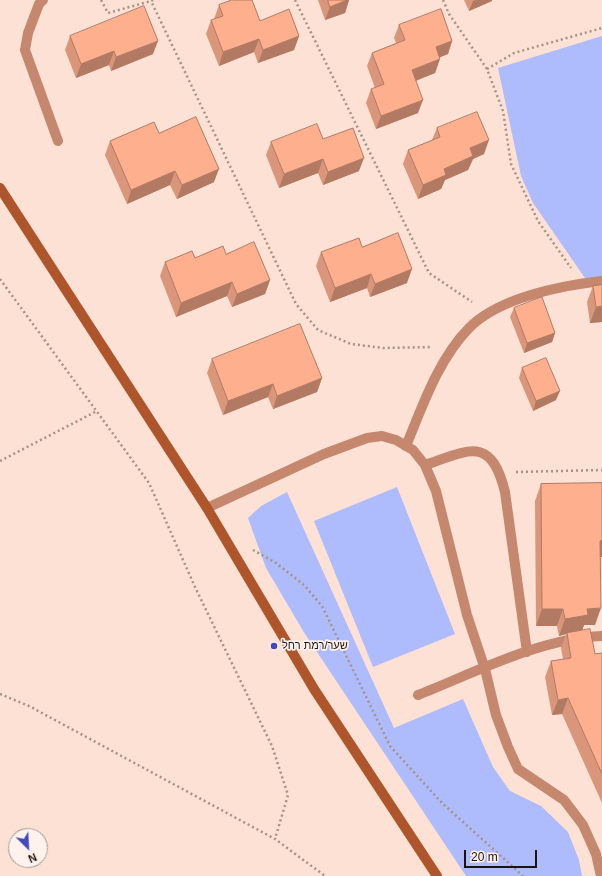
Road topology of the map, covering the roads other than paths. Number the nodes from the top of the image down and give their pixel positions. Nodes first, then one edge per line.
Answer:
1 (43, 0) edge
2 (58, 141) dead end
3 (0, 188) edge
4 (602, 281) edge
5 (406, 446) junction
6 (425, 465) junction
7 (206, 508) junction
8 (602, 636) edge
9 (527, 652) junction
10 (485, 668) junction
11 (418, 695) dead end
12 (437, 876) edge
13 (601, 876) edge

1 - 2 street
3 - 7 main road
4 - 5 street
5 - 6 street
5 - 7 street
6 - 9 street
6 - 10 street
7 - 12 main road
8 - 9 street
9 - 10 street
10 - 11 street
10 - 13 street

